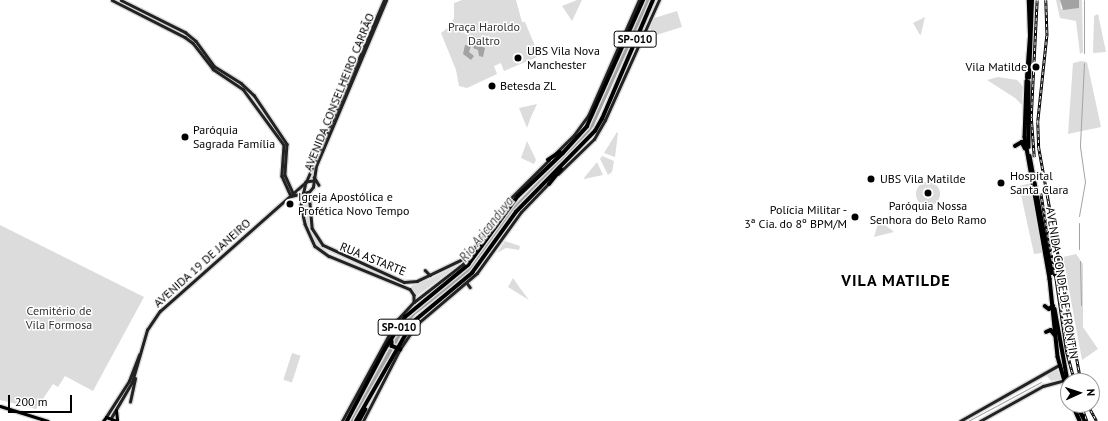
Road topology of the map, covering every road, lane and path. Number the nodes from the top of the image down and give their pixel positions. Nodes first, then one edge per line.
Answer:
1 (112, 0) edge
2 (121, 0) edge
3 (385, 0) edge
4 (634, 0) edge
5 (643, 0) edge
6 (654, 0) edge
7 (659, 0) edge
8 (1029, 0) edge
9 (1032, 0) edge
10 (638, 2) edge
11 (157, 18) junction
12 (154, 21) junction
13 (173, 26) junction
14 (171, 30) junction
15 (1028, 80) junction
16 (244, 88) junction
17 (260, 102) junction
18 (257, 106) junction
19 (576, 139) junction
20 (1015, 146) dead end
21 (569, 158) junction
22 (548, 160) junction
23 (1030, 166) junction
24 (314, 173) junction
25 (306, 182) junction
26 (314, 182) junction
27 (549, 184) junction
28 (319, 185) dead end
29 (310, 192) junction
30 (292, 194) junction
31 (302, 194) junction
32 (310, 210) junction
33 (302, 214) junction
34 (310, 215) junction
35 (470, 255) junction
36 (425, 270) dead end
37 (430, 275) junction
38 (467, 283) junction
39 (470, 287) dead end
40 (440, 299) junction
41 (414, 302) junction
42 (1045, 306) dead end
43 (1053, 306) junction
44 (399, 326) junction
45 (1046, 332) dead end
46 (1055, 335) junction
47 (397, 348) junction
48 (140, 353) junction
49 (374, 362) junction
50 (1059, 365) junction
51 (1065, 369) junction
52 (1063, 373) edge
53 (1065, 373) edge
54 (135, 375) junction
55 (1060, 382) edge
56 (358, 401) junction
57 (130, 402) dead end
58 (114, 403) junction
59 (120, 404) junction
60 (0, 406) edge
61 (116, 410) junction
62 (106, 417) junction
63 (109, 419) edge
64 (48, 421) edge
65 (103, 421) edge
66 (117, 421) edge
67 (342, 421) edge
68 (347, 421) edge
69 (358, 421) edge
70 (363, 421) edge
71 (960, 421) edge
72 (980, 421) edge

1 - 12 main road
2 - 11 main road
3 - 24 main road, AVENIDA CONSELHEIRO CARRÃO
3 - 25 main road, AVENIDA CONSELHEIRO CARRÃO
4 - 10 main road
5 - 19 highway, SP-010
6 - 21 highway, SP-010
7 - 27 main road
8 - 15 highway, AVENIDA CONDE DE FRONTIN
9 - 15 highway, AVENIDA CONDE DE FRONTIN
10 - 22 main road
11 - 12 main road
11 - 13 main road
12 - 14 main road
13 - 14 main road
13 - 16 main road
14 - 16 main road
15 - 23 highway, AVENIDA CONDE DE FRONTIN
15 - 51 highway, AVENIDA CONDE DE FRONTIN
16 - 17 main road
16 - 18 main road
17 - 18 main road
17 - 30 main road
18 - 30 main road
19 - 22 highway
19 - 44 highway, SP-010
20 - 23 highway
21 - 27 highway
21 - 40 highway, SP-010
22 - 35 main road
23 - 43 highway, AVENIDA CONDE DE FRONTIN
24 - 26 main road, AVENIDA CONSELHEIRO CARRÃO
24 - 28 main road
25 - 26 main road
25 - 30 main road, AVENIDA CONSELHEIRO CARRÃO
25 - 31 main road, RUA ASTARTE
26 - 29 main road, AVENIDA CONSELHEIRO CARRÃO
27 - 38 main road
29 - 31 main road
29 - 32 main road, RUA ASTARTE
30 - 31 main road
30 - 48 main road, AVENIDA 19 DE JANEIRO
31 - 33 main road, RUA ASTARTE
32 - 33 main road
32 - 34 main road, RUA ASTARTE
33 - 34 main road
33 - 41 main road, RUA ASTARTE
34 - 37 main road, RUA ASTARTE
35 - 37 main road, RUA ASTARTE
35 - 41 main road
36 - 37 main road
38 - 39 main road
38 - 40 highway
38 - 47 main road
40 - 47 highway, SP-010
41 - 49 main road
42 - 43 highway
43 - 46 highway, AVENIDA CONDE DE FRONTIN
44 - 47 highway
44 - 56 highway, SP-010
45 - 46 highway
46 - 50 highway, AVENIDA CONDE DE FRONTIN
47 - 69 highway, SP-010
47 - 70 main road
48 - 54 main road, AVENIDA 19 DE JANEIRO
48 - 58 main road, AVENIDA 19 DE JANEIRO
49 - 56 highway
49 - 67 main road
50 - 51 highway
50 - 52 highway, AVENIDA CONDE DE FRONTIN
50 - 71 main road
51 - 53 highway, AVENIDA CONDE DE FRONTIN
54 - 57 main road
54 - 59 main road, AVENIDA 19 DE JANEIRO
55 - 72 main road
56 - 68 highway, SP-010
58 - 59 main road
58 - 62 main road, AVENIDA 19 DE JANEIRO
59 - 61 main road, AVENIDA 19 DE JANEIRO
60 - 64 main road
61 - 63 main road, AVENIDA 19 DE JANEIRO
61 - 66 main road
62 - 63 main road
62 - 65 main road
63 - 66 main road

